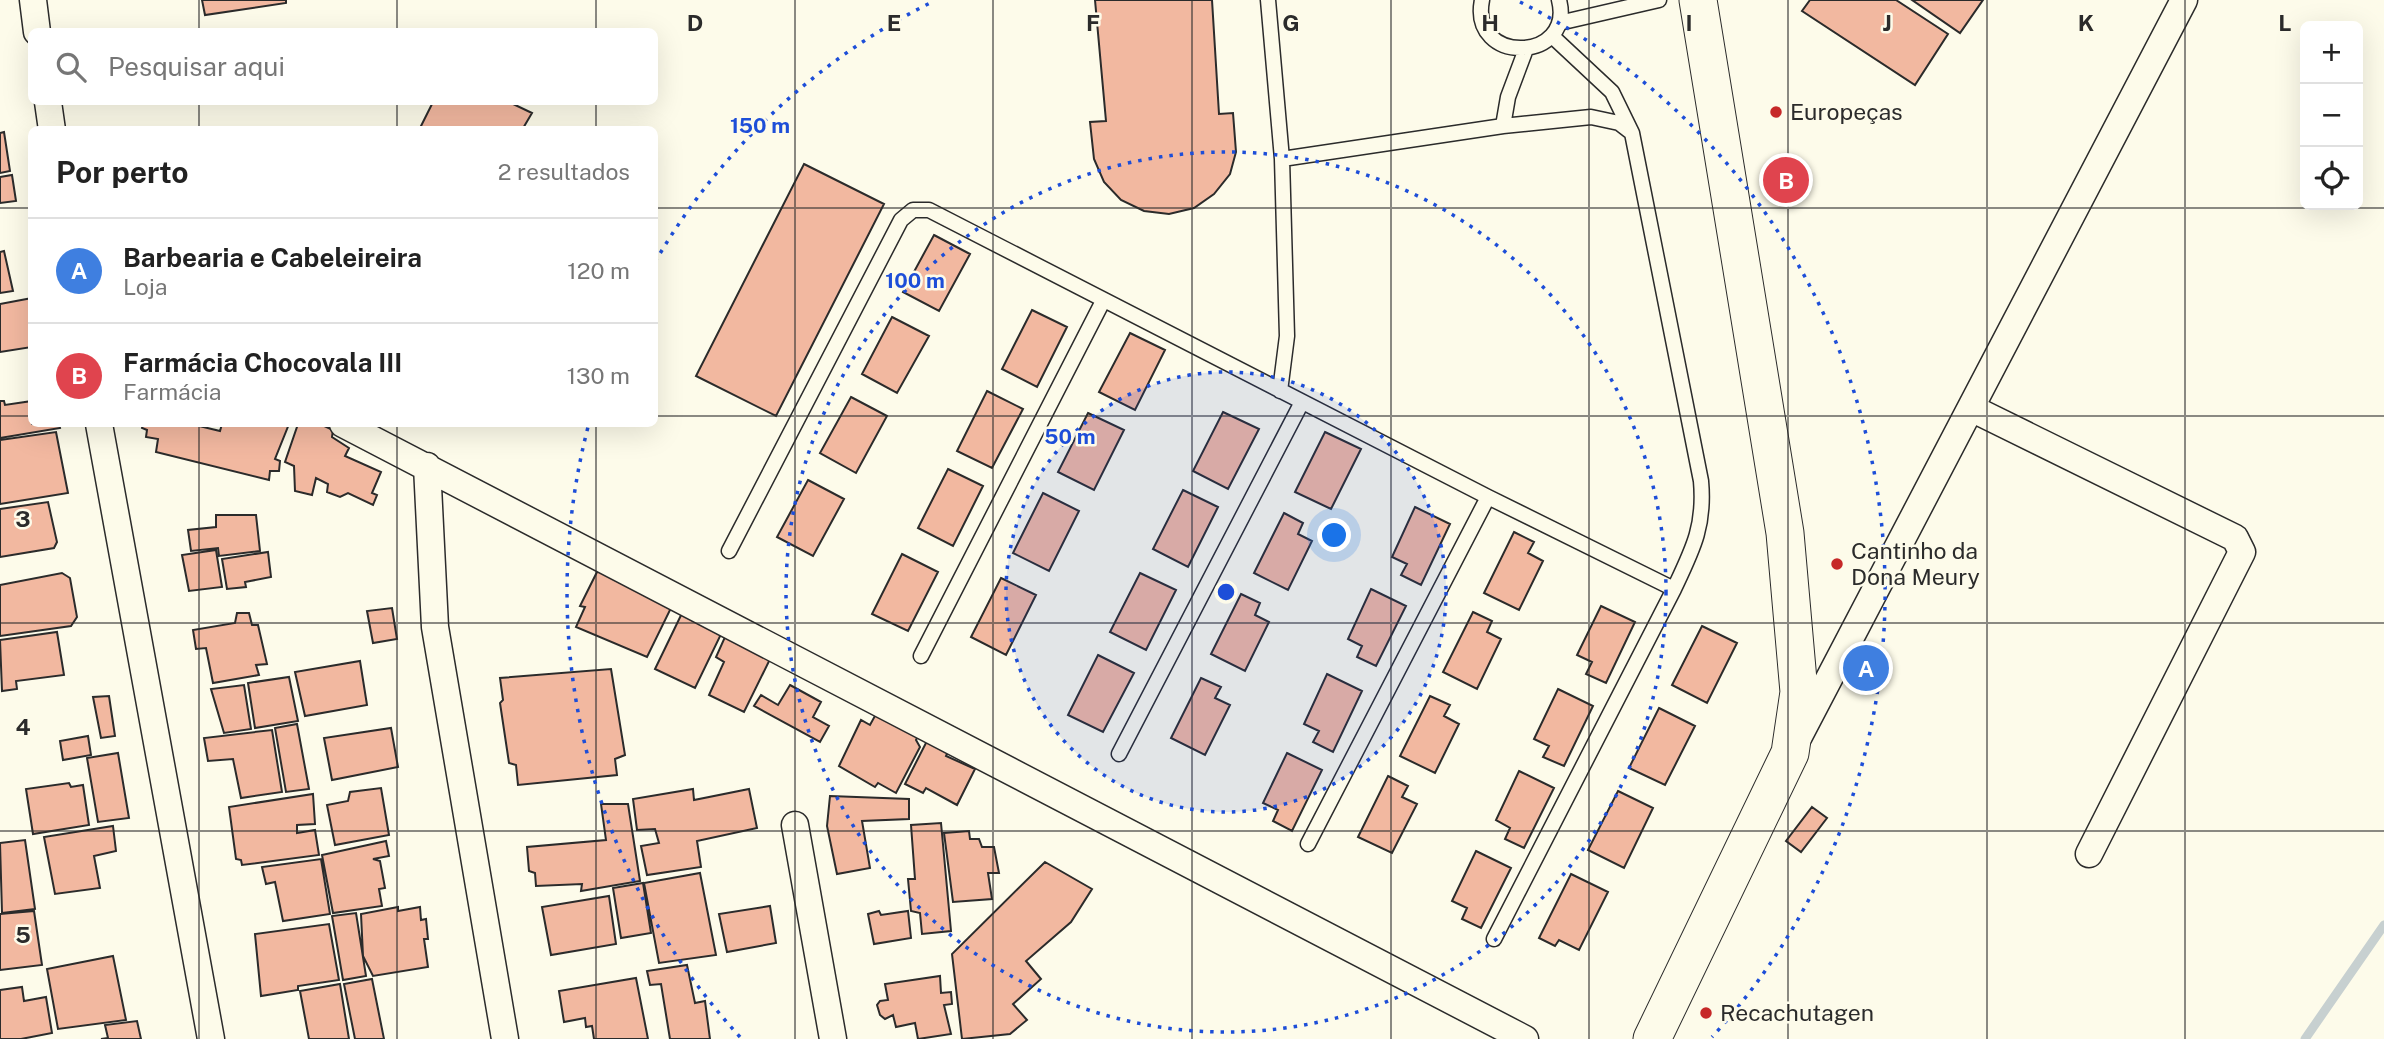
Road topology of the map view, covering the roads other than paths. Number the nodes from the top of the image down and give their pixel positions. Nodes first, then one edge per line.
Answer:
1 (33, 0) edge
2 (1268, 0) edge
3 (1482, 0) edge
4 (1559, 0) edge
5 (1658, 0) edge
6 (1698, 0) edge
7 (2184, 0) edge
8 (36, 28) edge
9 (1555, 29) junction
10 (1526, 49) junction
11 (48, 105) edge
12 (51, 126) edge
13 (1503, 126) junction
14 (1632, 133) junction
15 (1282, 159) junction
16 (1104, 301) junction
17 (1280, 391) junction
18 (1302, 402) junction
19 (1971, 408) junction
20 (100, 427) edge
21 (349, 427) edge
22 (427, 466) junction
23 (1488, 497) junction
24 (729, 551) dead end
25 (1674, 589) junction
26 (920, 656) dead end
27 (1119, 754) dead end
28 (1790, 754) junction
29 (794, 825) dead end
30 (1308, 844) dead end
31 (2089, 854) dead end
32 (1494, 939) dead end
33 (211, 1039) edge
34 (505, 1039) edge
35 (833, 1039) edge
36 (1525, 1039) edge
37 (1652, 1039) edge

1 - 8 street
2 - 15 lane
3 - 10 lane
4 - 9 lane
5 - 9 lane
6 - 28 street
7 - 19 street
9 - 10 lane
9 - 14 lane
10 - 13 lane
11 - 12 street
13 - 14 lane
13 - 15 lane
14 - 25 lane
15 - 17 lane
16 - 17 lane
16 - 24 lane
16 - 26 lane
17 - 18 lane
18 - 23 lane
18 - 27 lane
19 - 28 street
19 - 31 street
20 - 33 street
21 - 22 street
22 - 34 street
22 - 36 street
23 - 25 lane
23 - 30 lane
25 - 32 lane
28 - 37 street
29 - 35 street

